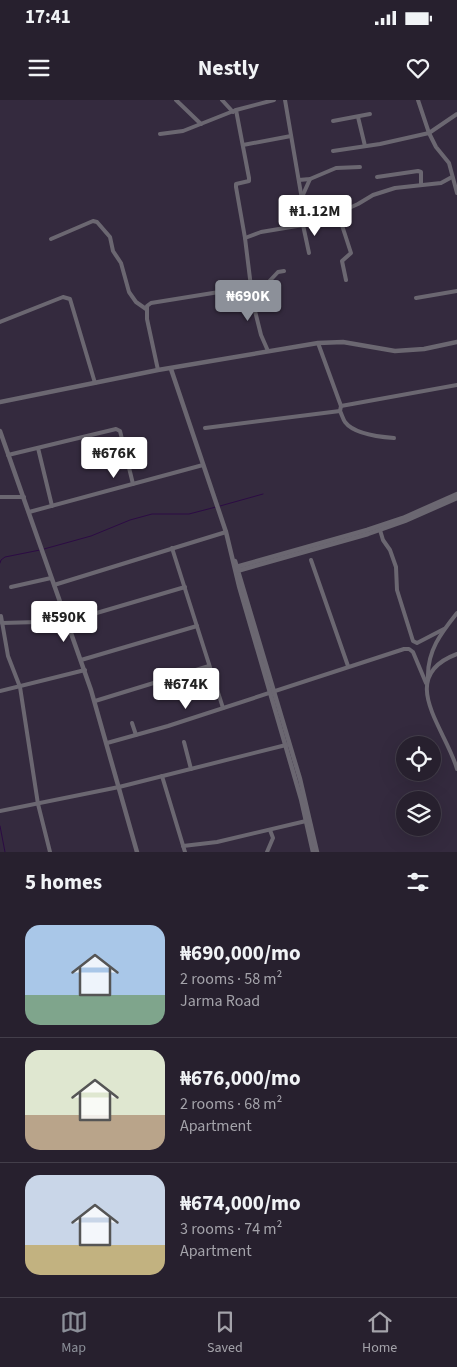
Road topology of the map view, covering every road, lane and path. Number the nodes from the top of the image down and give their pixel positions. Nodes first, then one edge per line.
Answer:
1 (176, 100) edge
2 (222, 100) edge
3 (274, 100) edge
4 (285, 100) edge
5 (418, 100) edge
6 (235, 111) junction
7 (370, 114) dead end
8 (457, 114) edge
9 (358, 117) junction
10 (334, 121) dead end
11 (201, 124) junction
12 (429, 132) junction
13 (160, 134) dead end
14 (291, 136) junction
15 (243, 145) junction
16 (365, 146) junction
17 (333, 151) dead end
18 (360, 167) dead end
19 (452, 176) junction
20 (378, 177) dead end
21 (310, 179) junction
22 (299, 180) junction
23 (421, 184) junction
24 (457, 193) edge
25 (302, 197) junction
26 (338, 213) junction
27 (304, 224) junction
28 (245, 238) junction
29 (51, 239) dead end
30 (309, 253) dead end
31 (284, 271) dead end
32 (346, 280) dead end
33 (276, 286) dead end
34 (250, 287) junction
35 (263, 288) junction
36 (457, 291) edge
37 (252, 295) junction
38 (416, 298) dead end
39 (146, 309) junction
40 (0, 322) edge
41 (318, 342) junction
42 (457, 342) edge
43 (268, 351) junction
44 (171, 369) junction
45 (158, 370) junction
46 (95, 383) junction
47 (457, 385) edge
48 (0, 402) edge
49 (340, 409) junction
50 (205, 428) dead end
51 (0, 432) edge
52 (394, 438) dead end
53 (38, 448) junction
54 (8, 455) junction
55 (204, 465) junction
56 (133, 484) junction
57 (457, 496) edge
58 (0, 497) edge
59 (24, 497) junction
60 (52, 506) junction
61 (29, 512) junction
62 (380, 530) junction
63 (226, 532) junction
64 (172, 548) junction
65 (234, 559) junction
66 (311, 560) dead end
67 (249, 565) junction
68 (237, 569) junction
69 (51, 578) junction
70 (242, 579) junction
71 (54, 585) junction
72 (185, 587) junction
73 (11, 588) dead end
74 (457, 614) edge
75 (1, 616) edge
76 (38, 622) dead end
77 (66, 622) junction
78 (2, 623) junction
79 (197, 626) junction
80 (444, 629) junction
81 (457, 654) edge
82 (81, 660) junction
83 (209, 666) junction
84 (348, 666) junction
85 (85, 670) junction
86 (427, 681) junction
87 (20, 686) junction
88 (0, 691) edge
89 (272, 692) junction
90 (95, 701) junction
91 (223, 708) junction
92 (132, 724) dead end
93 (136, 735) junction
94 (184, 742) dead end
95 (107, 743) junction
96 (286, 745) junction
97 (457, 747) edge
98 (451, 750) junction
99 (191, 769) junction
100 (457, 769) edge
101 (162, 776) junction
102 (119, 787) junction
103 (38, 804) junction
104 (1, 811) edge
105 (306, 821) junction
106 (270, 830) junction
107 (183, 850) edge
108 (50, 852) edge
109 (137, 852) edge
110 (267, 852) edge
111 (313, 852) edge
112 (318, 852) edge

1 - 11 street
2 - 6 street
3 - 6 street
4 - 14 street
5 - 12 street
6 - 11 street
6 - 15 street
7 - 9 street
8 - 12 street
9 - 10 street
9 - 16 street
11 - 13 street
12 - 16 street
12 - 19 street
14 - 15 street
14 - 22 street
15 - 28 street
16 - 17 street
18 - 21 street
19 - 23 street
19 - 24 street
20 - 23 street
21 - 22 street
21 - 25 street
22 - 25 street
23 - 26 street
25 - 27 street
26 - 27 street
26 - 32 street
27 - 28 street
27 - 30 street
28 - 34 street
29 - 39 street
31 - 35 street
33 - 35 street
34 - 37 street
34 - 39 street
35 - 37 street
36 - 38 street
37 - 43 street
39 - 45 street
40 - 46 street
41 - 42 street
41 - 43 street
41 - 49 street
43 - 44 street
44 - 45 street
44 - 55 street
45 - 46 street
46 - 48 street
47 - 49 street
49 - 50 street
49 - 52 street
51 - 54 street
53 - 54 street
53 - 56 street
53 - 60 street
54 - 59 street
55 - 56 street
55 - 63 street
56 - 60 street
57 - 62 street
57 - 67 street
58 - 59 street
59 - 61 street
60 - 61 street
61 - 69 street
62 - 67 street
62 - 80 street
63 - 64 street
63 - 65 street
64 - 71 street
64 - 72 street
65 - 67 street
65 - 68 street
66 - 84 street
67 - 68 street
67 - 70 street
68 - 70 street
68 - 89 street
69 - 71 street
69 - 73 street
70 - 89 street
71 - 77 street
72 - 77 street
72 - 79 street
74 - 80 street
75 - 78 street
76 - 78 street
77 - 82 street
78 - 87 street
79 - 82 street
79 - 83 street
80 - 86 street
81 - 86 street
82 - 85 street
83 - 90 street
83 - 91 street
84 - 86 street
84 - 89 street
85 - 87 street
85 - 90 street
86 - 98 street
87 - 88 street
87 - 103 street
89 - 91 street
89 - 96 street
89 - 112 street
90 - 95 street
91 - 93 street
92 - 93 street
93 - 95 street
94 - 99 street
95 - 102 street
96 - 99 street
96 - 105 street
97 - 98 street
98 - 100 street
99 - 101 street
101 - 102 street
101 - 107 street
102 - 103 street
102 - 109 street
103 - 104 street
103 - 108 street
105 - 106 street
105 - 111 street
106 - 107 street
106 - 110 street

